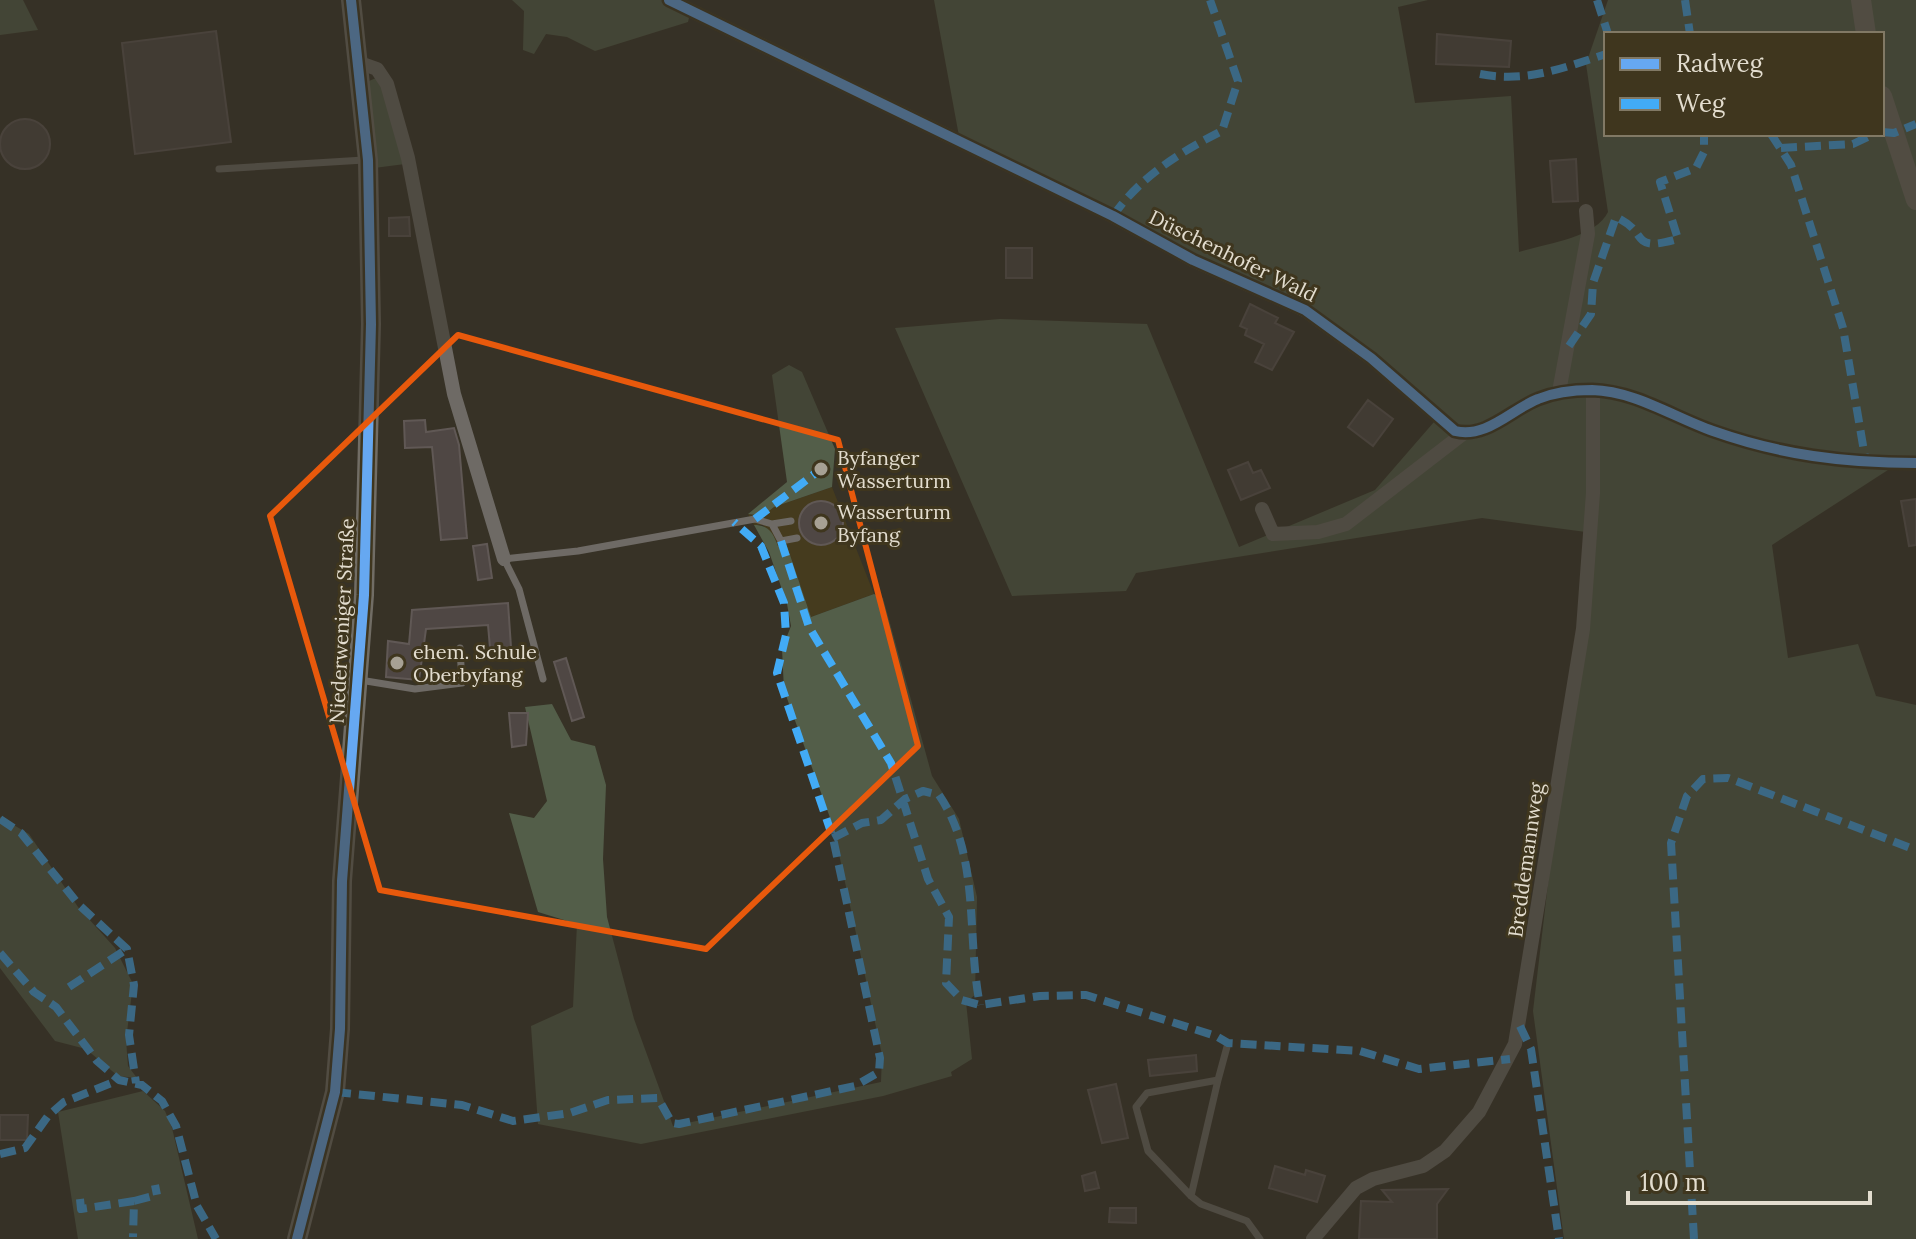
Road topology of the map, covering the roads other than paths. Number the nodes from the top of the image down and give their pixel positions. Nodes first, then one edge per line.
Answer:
1 (669, 0) edge
2 (1861, 0) edge
3 (356, 1) edge
4 (1866, 32) edge
5 (360, 63) junction
6 (1884, 102) edge
7 (368, 160) junction
8 (219, 169) dead end
9 (1916, 200) edge
10 (1586, 211) dead end
11 (1593, 390) junction
12 (1559, 392) junction
13 (1464, 433) junction
14 (1916, 463) edge
15 (1262, 509) dead end
16 (791, 521) dead end
17 (772, 524) junction
18 (797, 538) dead end
19 (504, 559) junction
20 (460, 648) dead end
21 (543, 679) dead end
22 (358, 680) junction
23 (1228, 1043) dead end
24 (1218, 1080) junction
25 (1191, 1196) junction
26 (297, 1239) edge
27 (1260, 1239) edge
28 (1313, 1239) edge

1 - 13 street, Düschenhofer Wald
2 - 4 street
3 - 5 street, Niederweniger Straße
5 - 7 street, Niederweniger Straße
5 - 19 street
6 - 9 street
7 - 8 lane
7 - 22 street, Niederweniger Straße
10 - 12 street
11 - 12 street
11 - 14 street
11 - 28 street, Breddemannweg
12 - 13 street
13 - 15 street
16 - 17 lane
17 - 18 lane
17 - 19 lane
19 - 21 lane
20 - 22 lane
22 - 26 street, Niederweniger Straße
23 - 24 lane
24 - 25 lane
24 - 25 lane
25 - 27 lane

